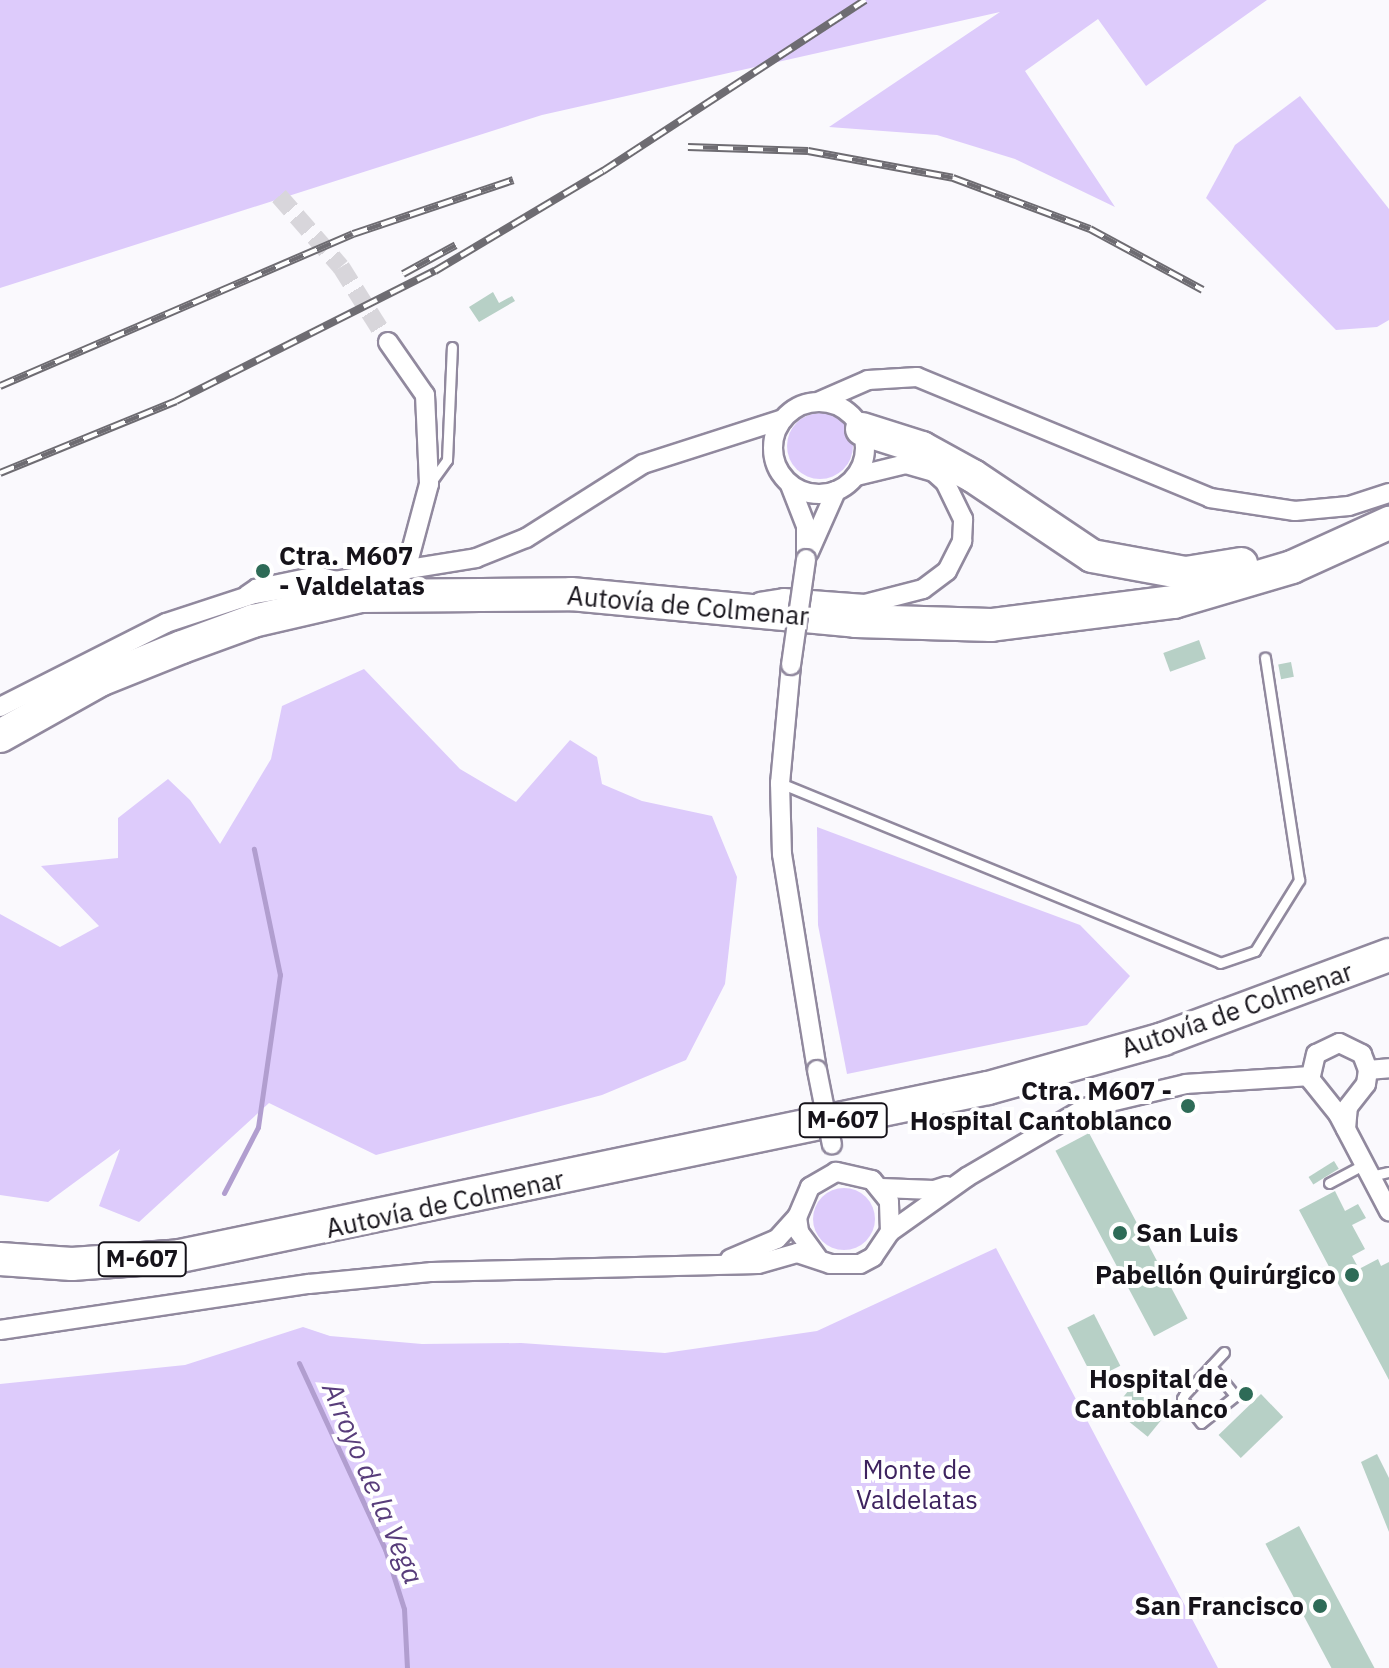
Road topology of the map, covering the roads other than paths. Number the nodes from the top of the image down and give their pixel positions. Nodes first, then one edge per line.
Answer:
1 (388, 342) tunnel mouth
2 (452, 347) dead end
3 (820, 401) junction
4 (783, 419) junction
5 (862, 429) junction
6 (856, 476) junction
7 (429, 484) junction
8 (790, 485) junction
9 (836, 491) junction
10 (1389, 493) edge
11 (1389, 522) edge
12 (806, 559) junction
13 (407, 566) junction
14 (725, 608) junction
15 (1265, 658) dead end
16 (0, 707) edge
17 (0, 736) edge
18 (780, 783) junction
19 (1389, 955) edge
20 (1389, 1068) edge
21 (1368, 1070) junction
22 (1310, 1076) junction
23 (1322, 1096) junction
24 (1352, 1099) junction
25 (1346, 1129) junction
26 (832, 1145) junction
27 (1375, 1171) edge
28 (850, 1172) junction
29 (823, 1177) junction
30 (967, 1177) junction
31 (1329, 1183) dead end
32 (881, 1188) junction
33 (1389, 1211) edge
34 (797, 1217) junction
35 (890, 1232) junction
36 (817, 1257) junction
37 (0, 1259) edge
38 (712, 1265) junction
39 (0, 1330) edge
40 (1224, 1352) dead end
41 (1211, 1366) junction

1 - 7 street
2 - 7 lane
3 - 4 street
3 - 5 street
3 - 10 street
4 - 8 street
4 - 13 street
5 - 6 street
5 - 11 highway
6 - 9 street
6 - 14 street
7 - 13 street
8 - 9 street
8 - 12 street
9 - 12 street
11 - 14 highway, Autovía de Colmenar
12 - 18 street, bridge
13 - 16 street
14 - 17 highway, Autovía de Colmenar
15 - 18 lane
18 - 26 street, bridge
19 - 37 highway, Autovía de Colmenar / M-607
20 - 21 street
21 - 22 street
21 - 24 street
22 - 23 street
22 - 30 street
23 - 24 street
23 - 25 street
24 - 25 street
25 - 27 street
26 - 28 street
26 - 29 street
27 - 31 lane
27 - 33 street
28 - 29 street
28 - 32 street
29 - 34 street
30 - 32 street
30 - 35 street
32 - 35 street
34 - 36 street
34 - 38 street
35 - 36 street
36 - 38 street
38 - 39 street
40 - 41 lane
41 - 41 lane

